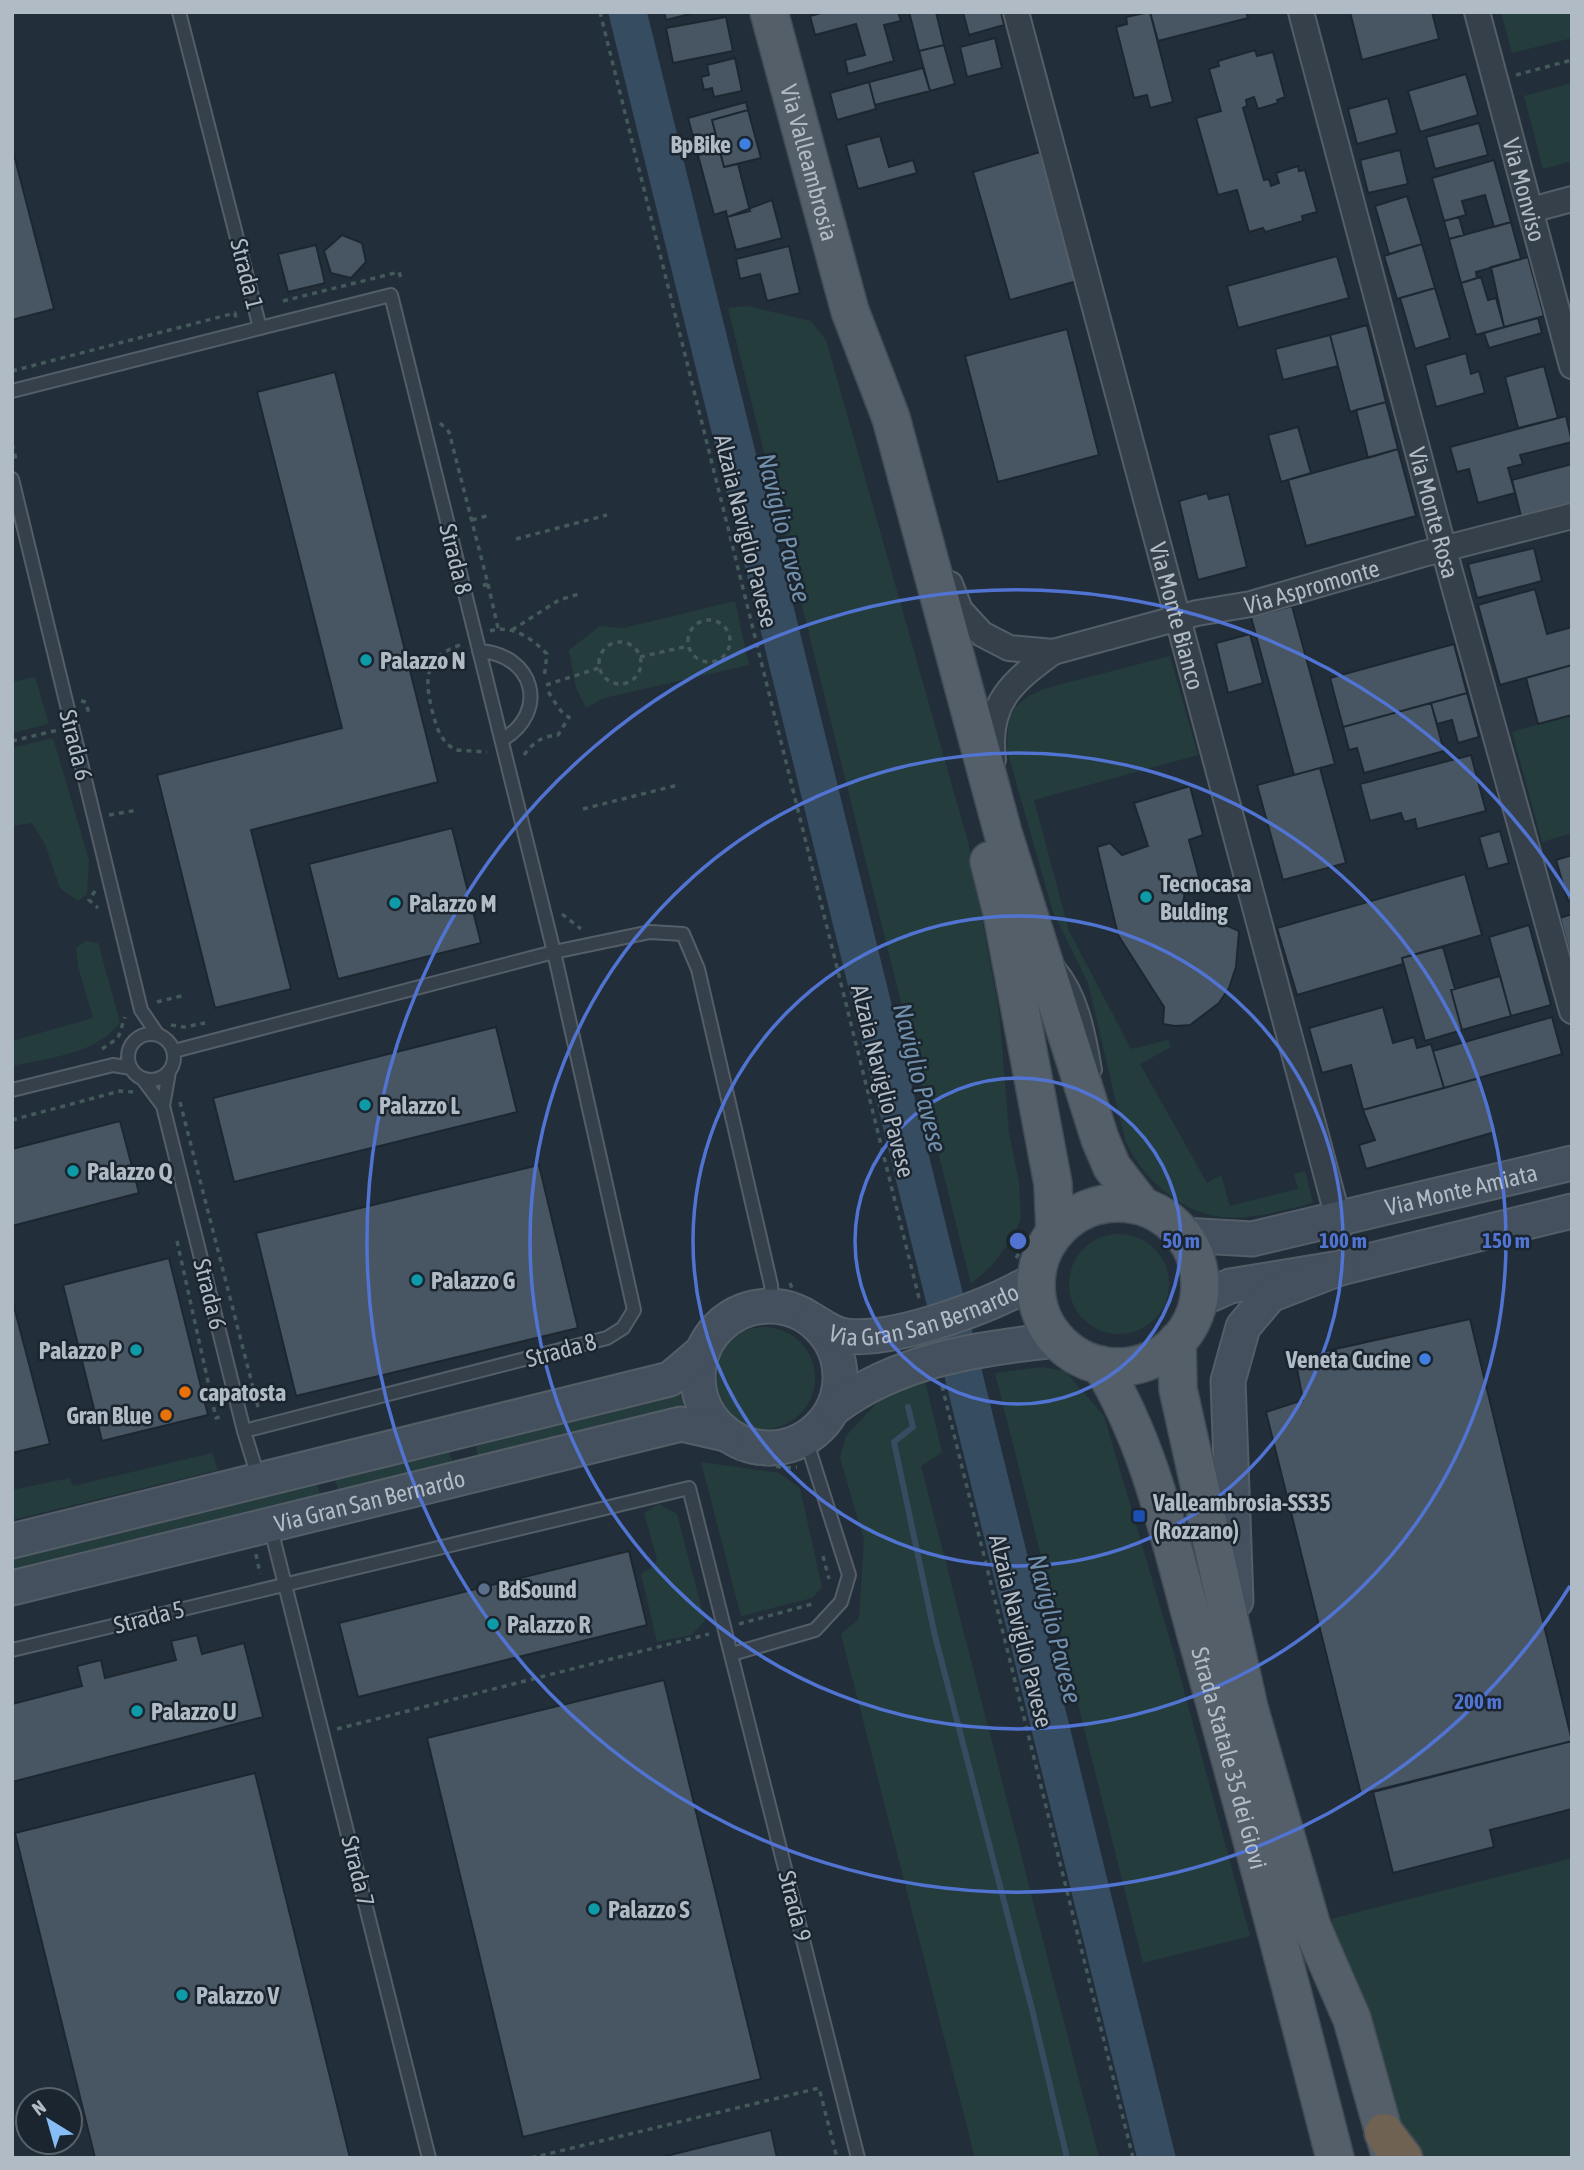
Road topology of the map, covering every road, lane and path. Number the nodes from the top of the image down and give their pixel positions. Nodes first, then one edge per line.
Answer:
1 (180, 12) edge
2 (600, 12) edge
3 (769, 12) edge
4 (1016, 12) edge
5 (1301, 12) edge
6 (1477, 12) edge
7 (1572, 60) edge
8 (1496, 80) junction
9 (1572, 199) edge
10 (1531, 210) junction
11 (850, 311) junction
12 (260, 328) junction
13 (240, 333) junction
14 (1572, 366) edge
15 (12, 371) edge
16 (12, 391) edge
17 (12, 479) edge
18 (909, 485) junction
19 (490, 515) dead end
20 (607, 516) dead end
21 (1572, 516) edge
22 (472, 520) dead end
23 (516, 539) dead end
24 (1444, 550) junction
25 (488, 584) dead end
26 (579, 594) dead end
27 (1178, 619) junction
28 (498, 628) dead end
29 (512, 630) dead end
30 (462, 644) dead end
31 (688, 646) junction
32 (479, 651) junction
33 (1053, 652) junction
34 (640, 657) junction
35 (599, 668) junction
36 (543, 686) dead end
37 (440, 709) dead end
38 (433, 711) junction
39 (72, 726) junction
40 (502, 740) junction
41 (12, 741) edge
42 (489, 752) dead end
43 (678, 785) dead end
44 (583, 809) dead end
45 (1018, 879) junction
46 (95, 884) dead end
47 (102, 911) dead end
48 (580, 929) dead end
49 (550, 935) junction
50 (554, 952) junction
51 (185, 995) dead end
52 (141, 1010) junction
53 (1572, 1011) edge
54 (216, 1021) dead end
55 (167, 1024) dead end
56 (158, 1035) junction
57 (135, 1040) junction
58 (174, 1051) junction
59 (97, 1052) dead end
60 (128, 1054) junction
61 (113, 1065) junction
62 (131, 1068) junction
63 (169, 1072) junction
64 (142, 1078) junction
65 (12, 1090) edge
66 (163, 1106) junction
67 (1572, 1163) edge
68 (1142, 1206) junction
69 (1572, 1211) edge
70 (1338, 1218) junction
71 (1055, 1232) junction
72 (1183, 1235) junction
73 (1347, 1266) junction
74 (1036, 1279) junction
75 (1199, 1300) junction
76 (772, 1306) junction
77 (812, 1320) junction
78 (927, 1322) junction
79 (1058, 1340) junction
80 (1177, 1341) junction
81 (703, 1351) junction
82 (937, 1361) junction
83 (1101, 1365) junction
84 (833, 1409) junction
85 (244, 1431) junction
86 (725, 1434) junction
87 (811, 1435) junction
88 (259, 1480) junction
89 (270, 1525) junction
90 (12, 1541) edge
91 (822, 1552) dead end
92 (286, 1584) junction
93 (12, 1588) edge
94 (831, 1590) dead end
95 (822, 1601) dead end
96 (726, 1627) junction
97 (12, 1650) edge
98 (732, 1654) junction
99 (1238, 1668) junction
100 (335, 1717) dead end
101 (1387, 2152) edge
102 (429, 2158) edge
103 (531, 2158) edge
104 (837, 2158) edge
105 (858, 2158) edge
106 (1133, 2158) edge
107 (1335, 2158) edge

1 - 12 lane, Strada 1
2 - 78 path, Alzaia Naviglio Pavese
3 - 11 main road, Via Valleambrosia
4 - 27 street, Via Monte Bianco
5 - 24 street, Via Monte Rosa
6 - 8 street, Via Monviso
7 - 8 path
8 - 10 street, Via Monviso
9 - 10 street
10 - 14 street, Via Monviso
11 - 18 main road
11 - 71 main road
12 - 13 lane, Strada 1
12 - 32 lane, Strada 8
13 - 15 path
13 - 16 lane, Strada 1
17 - 39 lane, Strada 6
18 - 33 street
18 - 45 main road
19 - 22 path
20 - 23 path
21 - 24 street, Via Aspromonte
24 - 27 street, Via Aspromonte
24 - 53 street, Via Monte Rosa
25 - 28 path
26 - 29 path
27 - 33 street, Via Aspromonte
27 - 70 street, Via Monte Bianco
30 - 38 path
31 - 31 path
31 - 34 path
32 - 40 lane, Strada 8
32 - 40 lane
33 - 45 street
34 - 35 path
34 - 35 path
35 - 36 path
37 - 38 path
38 - 42 path
39 - 41 path
39 - 52 lane, Strada 6
40 - 49 lane, Strada 8
43 - 44 path
45 - 68 main road
46 - 47 path
48 - 49 path
49 - 50 lane, Strada 8
50 - 58 lane
50 - 76 lane
50 - 85 lane, Strada 8
51 - 52 path
52 - 56 lane, Strada 6
52 - 57 lane, Strada 6
52 - 59 path
54 - 55 path
56 - 57 lane
56 - 58 lane
57 - 60 lane
58 - 63 lane
60 - 61 lane
60 - 62 lane
61 - 62 lane
61 - 65 lane
62 - 64 lane
63 - 64 lane
63 - 66 lane, Strada 6
64 - 66 lane, Strada 6
66 - 85 lane, Strada 6
67 - 70 main road, Via Monte Amiata
68 - 71 main road
68 - 72 main road
69 - 73 main road, Via Monte Amiata
70 - 72 main road, Via Monte Amiata
70 - 73 lane
71 - 74 main road
72 - 75 main road
73 - 75 main road, Via Monte Amiata
73 - 99 main road
74 - 78 main road, Via Gran San Bernardo
74 - 79 main road
75 - 80 main road
76 - 77 main road
76 - 81 main road
77 - 78 main road, Via Gran San Bernardo
77 - 84 main road
79 - 82 main road
79 - 83 main road
80 - 83 main road
80 - 99 main road
81 - 86 main road
81 - 88 main road, Via Gran San Bernardo
82 - 84 main road
82 - 106 path, Alzaia Naviglio Pavese
83 - 107 main road, Strada Statale 35 dei Giovi
84 - 87 main road
85 - 88 lane, Strada 6
86 - 87 main road
86 - 89 main road, Via Gran San Bernardo
87 - 98 lane
88 - 90 main road, Via Gran San Bernardo
89 - 92 lane, Strada 7
89 - 93 main road, Via Gran San Bernardo
91 - 94 path
92 - 96 lane, Strada 9
92 - 97 lane, Strada 5
92 - 102 lane, Strada 7
95 - 96 path
96 - 98 lane, Strada 9
96 - 100 path
98 - 105 lane, Strada 9
99 - 101 main road
103 - 104 path

